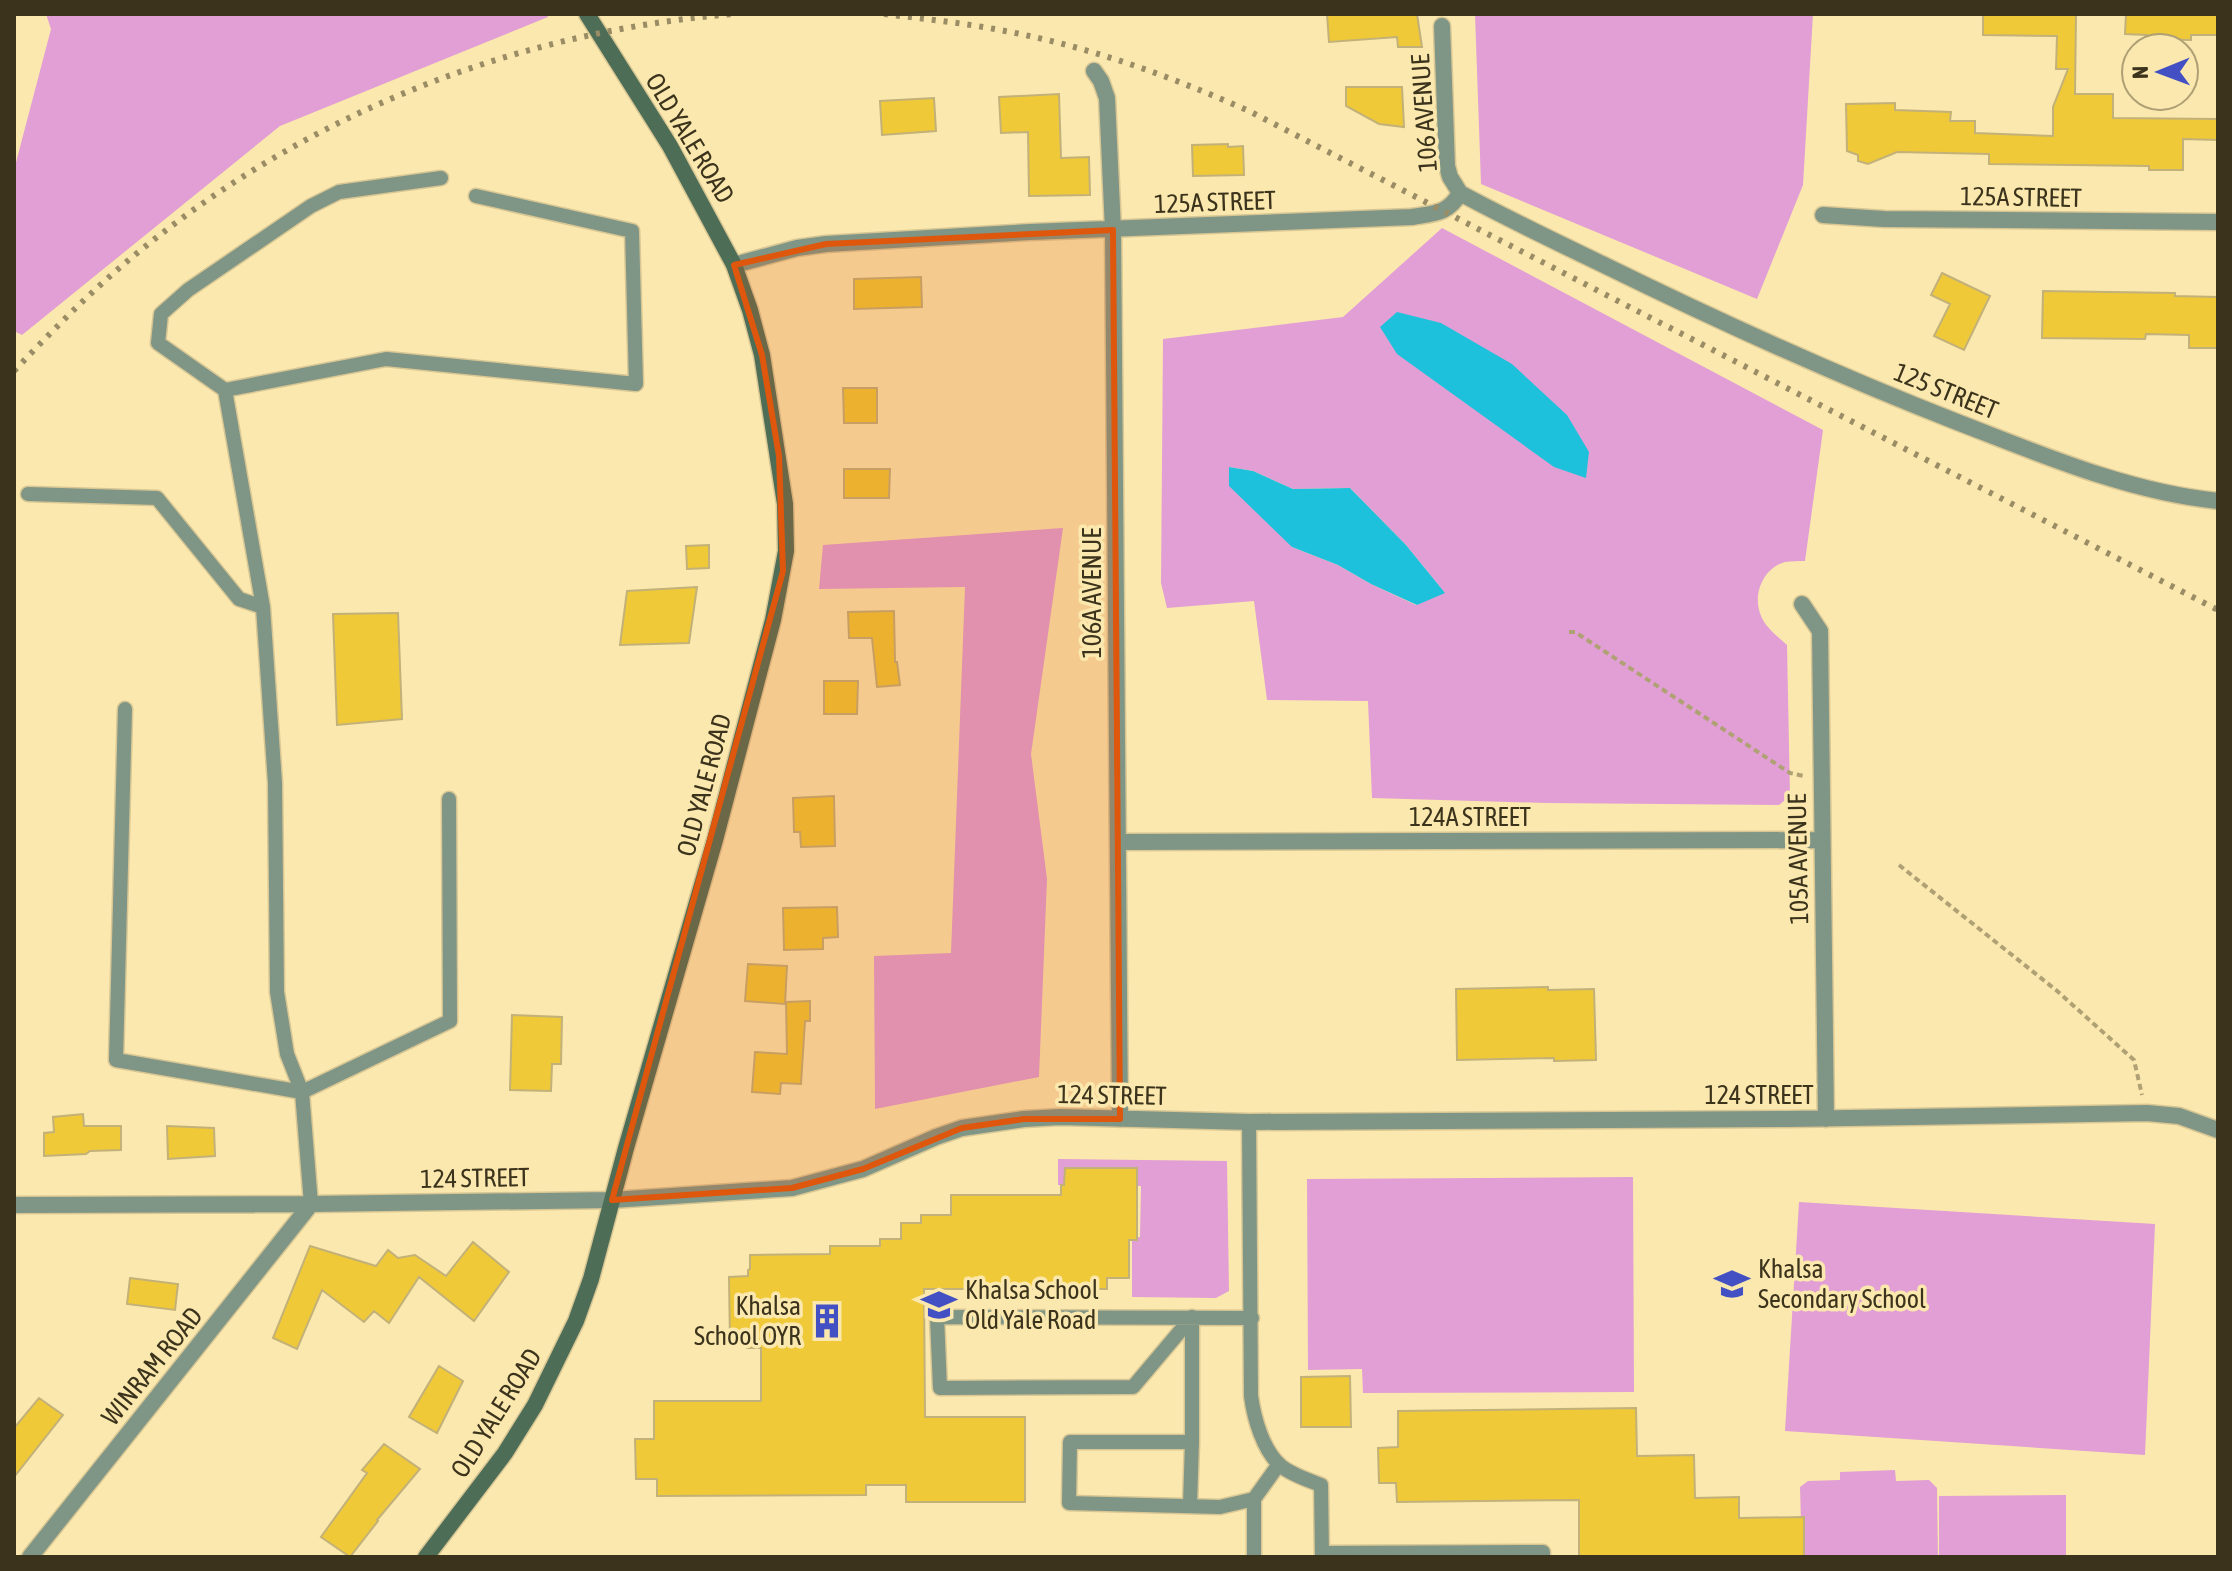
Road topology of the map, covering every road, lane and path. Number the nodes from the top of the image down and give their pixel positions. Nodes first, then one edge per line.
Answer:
1 (587, 14) edge
2 (1442, 26) dead end
3 (1094, 71) dead end
4 (441, 178) dead end
5 (1460, 193) junction
6 (476, 196) dead end
7 (1823, 215) dead end
8 (2218, 222) edge
9 (1113, 230) junction
10 (734, 265) junction
11 (225, 390) junction
12 (28, 494) dead end
13 (2218, 501) edge
14 (1802, 604) dead end
15 (263, 607) junction
16 (1569, 632) dead end
17 (125, 709) dead end
18 (1821, 779) junction
19 (449, 799) dead end
20 (1822, 840) junction
21 (1118, 842) junction
22 (1899, 865) dead end
23 (302, 1092) junction
24 (2147, 1113) junction
25 (1120, 1119) junction
26 (1826, 1119) junction
27 (1249, 1122) junction
28 (2218, 1130) edge
29 (612, 1200) junction
30 (311, 1204) junction
31 (14, 1205) edge
32 (1192, 1317) junction
33 (1252, 1318) junction
34 (1192, 1442) junction
35 (1279, 1464) junction
36 (1254, 1499) junction
37 (1190, 1505) junction
38 (1322, 1555) edge
39 (30, 1557) edge
40 (426, 1557) edge
41 (1254, 1557) edge
42 (1543, 1557) edge

1 - 10 main road, OLD YALE ROAD
2 - 5 street, 106 AVENUE
3 - 9 street, 106A AVENUE
4 - 11 lane
5 - 9 street, 125A STREET
5 - 13 street, 125 STREET
6 - 11 lane
7 - 8 street, 125A STREET
9 - 10 street, 125A STREET
9 - 21 street, 106A AVENUE
10 - 29 main road, OLD YALE ROAD
11 - 15 lane
12 - 15 lane
14 - 18 street, 105A AVENUE
15 - 23 lane
16 - 18 path
17 - 23 lane
18 - 20 street, 105A AVENUE
19 - 23 lane
20 - 21 street, 124A STREET
20 - 26 street, 105A AVENUE
21 - 25 street, 106A AVENUE
22 - 24 path
23 - 30 lane
24 - 26 street, 124 STREET
24 - 28 street, 124 STREET
25 - 27 street, 124 STREET
25 - 29 street, 124 STREET
26 - 27 street, 124 STREET
27 - 33 lane
29 - 30 street, 124 STREET
29 - 40 main road, OLD YALE ROAD
30 - 31 street, 124 STREET
30 - 39 street, WINRAM ROAD
32 - 32 lane
32 - 33 lane
32 - 34 lane
33 - 35 lane
34 - 37 lane
34 - 37 lane
35 - 36 lane
35 - 38 lane
36 - 37 lane
36 - 41 lane
38 - 42 lane

